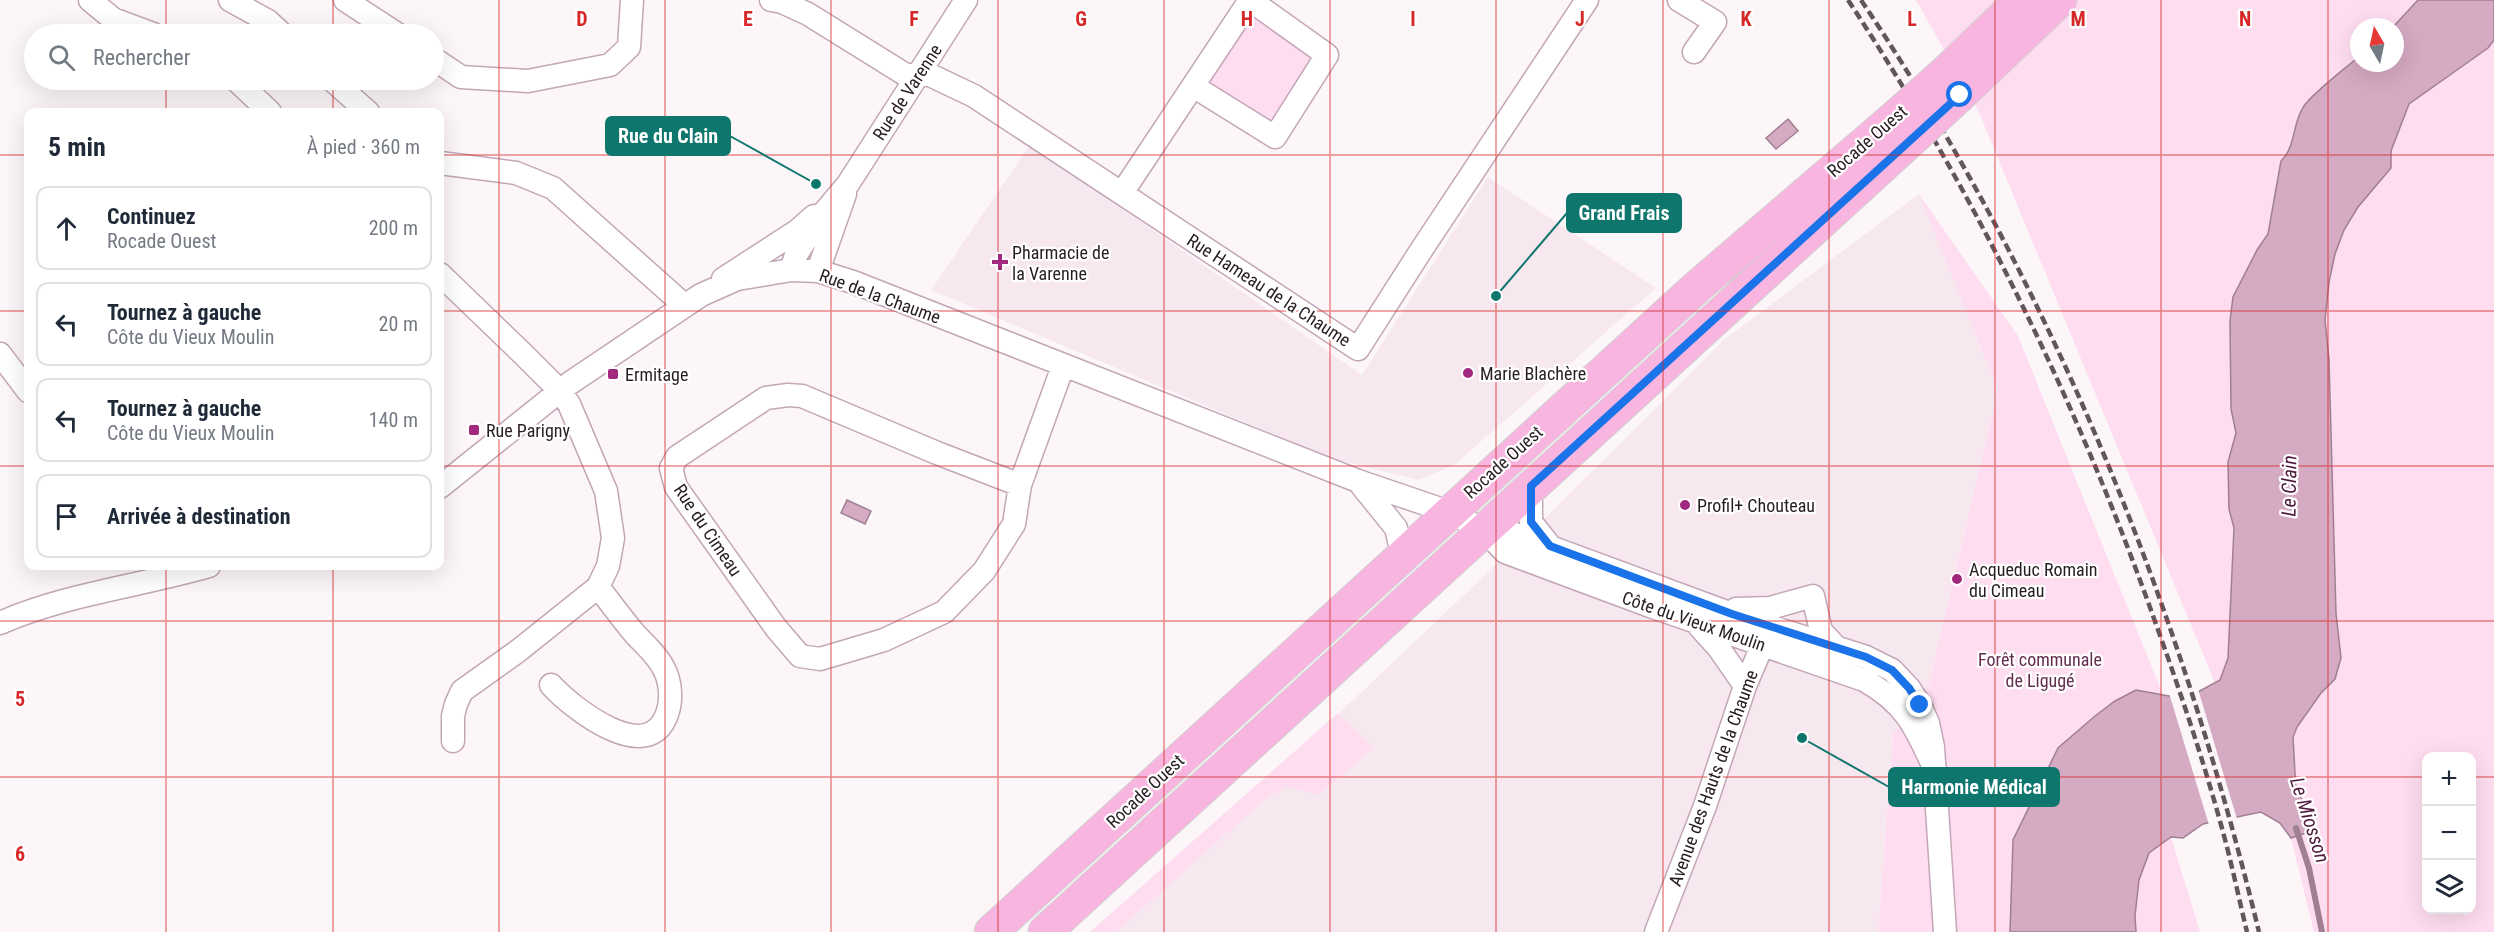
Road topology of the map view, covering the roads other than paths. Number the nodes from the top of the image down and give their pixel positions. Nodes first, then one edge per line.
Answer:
1 (90, 0) edge
2 (230, 0) edge
3 (345, 0) edge
4 (632, 0) edge
5 (771, 0) edge
6 (966, 0) edge
7 (1587, 0) edge
8 (1679, 0) edge
9 (2021, 0) edge
10 (2060, 0) edge
11 (126, 24) edge
12 (271, 24) edge
13 (382, 24) edge
14 (1694, 52) dead end
15 (444, 66) edge
16 (917, 75) junction
17 (1954, 83) junction
18 (1193, 86) junction
19 (247, 90) edge
20 (343, 90) edge
21 (266, 108) edge
22 (364, 108) edge
23 (1893, 137) junction
24 (444, 164) edge
25 (848, 184) junction
26 (1122, 193) junction
27 (792, 270) junction
28 (818, 272) junction
29 (444, 278) edge
30 (693, 300) junction
31 (4, 359) edge
32 (1063, 366) junction
33 (24, 386) edge
34 (560, 391) junction
35 (1358, 481) junction
36 (444, 484) edge
37 (1020, 484) junction
38 (1531, 486) junction
39 (1449, 512) junction
40 (1484, 530) junction
41 (1550, 546) junction
42 (1402, 554) junction
43 (178, 570) edge
44 (162, 572) edge
45 (598, 587) junction
46 (1719, 609) junction
47 (1696, 622) junction
48 (0, 623) edge
49 (1779, 629) junction
50 (1762, 646) junction
51 (1836, 647) junction
52 (551, 685) dead end
53 (1745, 686) junction
54 (453, 741) dead end
55 (1936, 772) junction
56 (991, 932) edge
57 (1045, 932) edge
58 (1656, 932) edge
59 (1945, 932) edge

1 - 11 street
2 - 12 street
3 - 13 street
4 - 15 street
5 - 16 street, Rue Hameau de la Chaume
6 - 16 street, Rue de Varenne
7 - 26 street, Rue Hameau de la Chaume
8 - 14 street
9 - 17 main road, Rocade Ouest
10 - 17 main road, Rocade Ouest
16 - 25 street, Rue de Varenne
16 - 26 street, Rue Hameau de la Chaume
17 - 23 main road, Rocade Ouest, bridge
18 - 18 street
18 - 26 street
19 - 21 street
20 - 22 street
23 - 38 main road, Rocade Ouest
23 - 39 main road, Rocade Ouest
24 - 30 street
25 - 27 street, Rue de Varenne
25 - 28 street, Rue de Varenne
25 - 30 street, Rue de Varenne
27 - 28 street, Rue de la Chaume
27 - 30 street, Rue de la Chaume
28 - 32 street, Rue de la Chaume
29 - 34 street
30 - 34 street, Rue de la Chaume
31 - 33 street
32 - 35 street, Rue de la Chaume
32 - 37 street, Rue du Cimeau
34 - 36 street, Rue de la Chaume
34 - 45 street
35 - 39 street, Rue de la Chaume
35 - 42 street, Rue de la Chaume
37 - 37 street, Rue du Cimeau
38 - 40 main road, Rocade Ouest
38 - 41 street
39 - 40 street, Rue de la Chaume
39 - 42 main road, Rocade Ouest
40 - 41 street, Côte du Vieux Moulin
40 - 47 street, Côte du Vieux Moulin
40 - 57 main road, Rocade Ouest
41 - 46 street, Côte du Vieux Moulin
42 - 56 main road, Rocade Ouest
43 - 44 street
44 - 48 street
45 - 52 street
45 - 54 street
46 - 49 street, Côte du Vieux Moulin
46 - 51 street
47 - 50 street, Côte du Vieux Moulin
47 - 53 street
49 - 50 street, Avenue des Hauts de la Chaume
49 - 51 street, Côte du Vieux Moulin
50 - 53 street, Avenue des Hauts de la Chaume
50 - 55 street, Côte du Vieux Moulin
51 - 55 street, Côte du Vieux Moulin
53 - 58 street, Avenue des Hauts de la Chaume
55 - 59 street, Côte du Vieux Moulin

